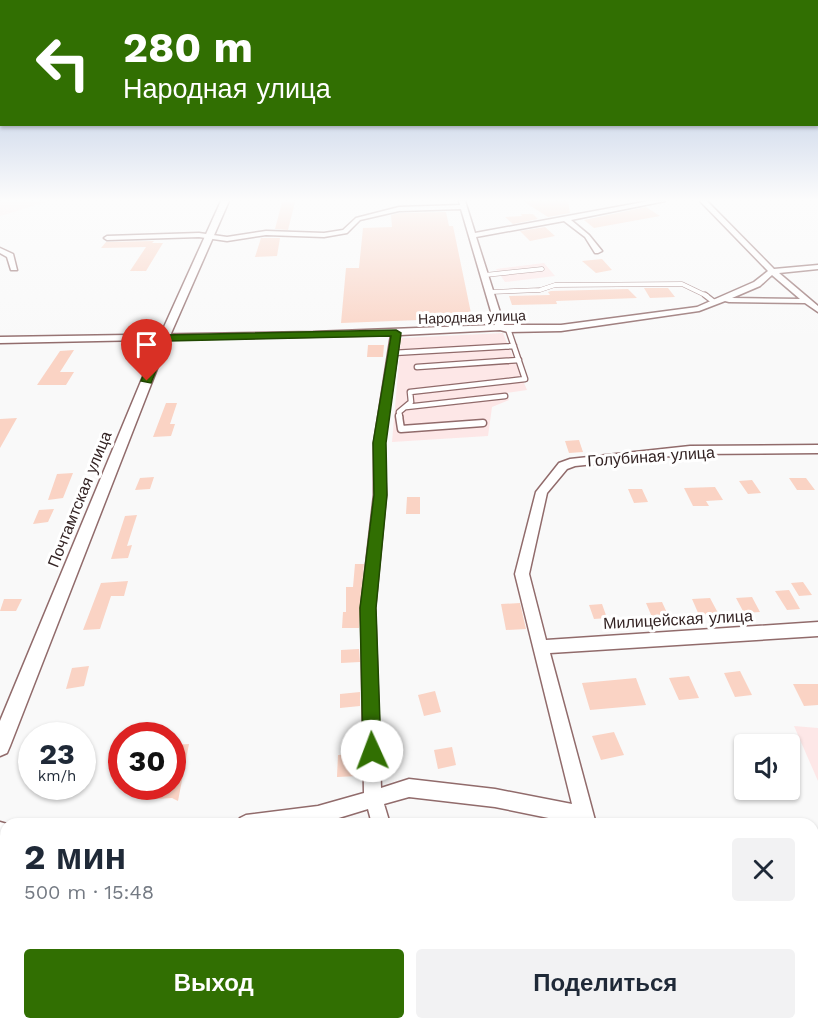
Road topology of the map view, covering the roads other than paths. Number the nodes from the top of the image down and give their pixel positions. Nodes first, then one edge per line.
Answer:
1 (203, 249) edge
2 (476, 249) edge
3 (750, 249) edge
4 (0, 250) edge
5 (818, 267) edge
6 (14, 268) dead end
7 (542, 269) dead end
8 (772, 271) junction
9 (484, 275) junction
10 (490, 292) junction
11 (725, 300) junction
12 (805, 301) junction
13 (714, 302) junction
14 (818, 310) edge
15 (504, 328) junction
16 (396, 333) junction
17 (164, 338) junction
18 (0, 340) edge
19 (514, 346) junction
20 (393, 353) junction
21 (519, 360) junction
22 (417, 368) dead end
23 (505, 396) dead end
24 (405, 407) junction
25 (483, 423) dead end
26 (818, 449) edge
27 (818, 629) edge
28 (541, 647) junction
29 (0, 746) edge
30 (373, 798) junction
31 (289, 818) edge
32 (379, 818) edge
33 (582, 818) edge
34 (586, 818) edge

1 - 17 street, Почтамтская улица
2 - 9 street
3 - 8 street
4 - 6 street
5 - 8 street
7 - 9 lane
8 - 11 street, Народная улица
8 - 12 street
9 - 10 street
10 - 13 lane
10 - 15 street
11 - 12 street, Народная улица
11 - 13 street, Народная улица
12 - 14 street
13 - 15 street, Народная улица
15 - 16 street, Народная улица
15 - 19 lane
16 - 17 street, Народная улица
16 - 20 street
17 - 18 street, Народная улица
17 - 29 street, Почтамтская улица
19 - 20 lane
19 - 21 lane
20 - 30 street
21 - 22 lane
21 - 24 lane
23 - 24 lane
24 - 25 lane
26 - 28 street, Голубиная улица
27 - 28 street, Милицейская улица
28 - 34 street, Голубиная улица
30 - 31 street, Голубиная улица
30 - 32 street
30 - 33 street, Голубиная улица

